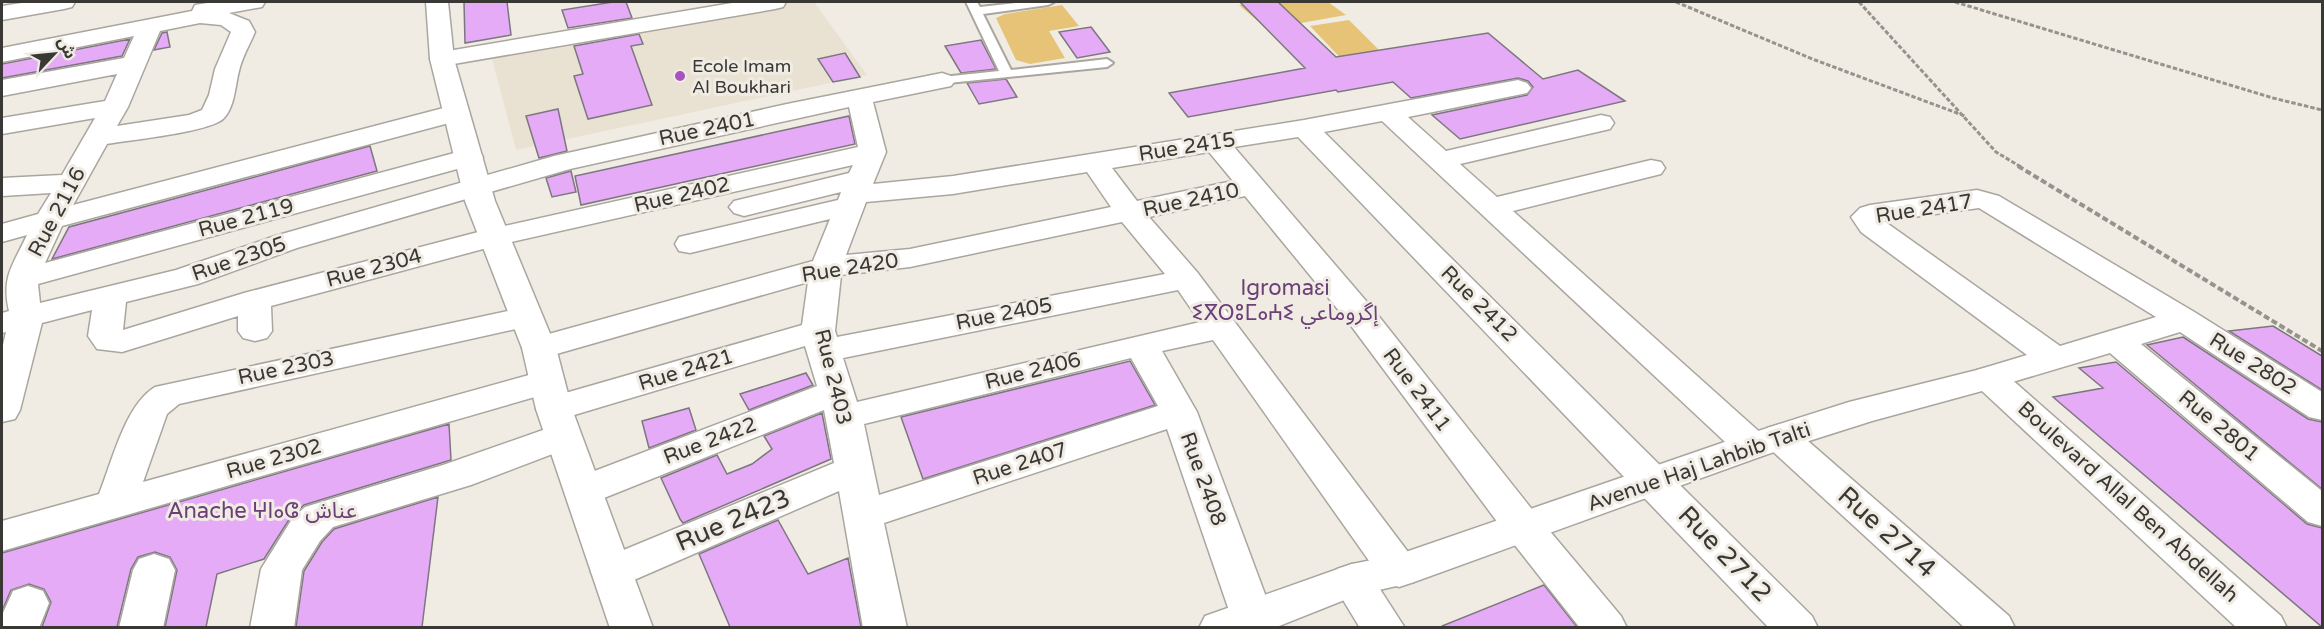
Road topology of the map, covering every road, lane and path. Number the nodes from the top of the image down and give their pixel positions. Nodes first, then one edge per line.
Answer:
1 (64, 2) edge
2 (254, 2) edge
3 (437, 2) edge
4 (775, 2) edge
5 (1048, 2) edge
6 (1676, 2) edge
7 (1859, 2) edge
8 (1955, 2) edge
9 (975, 6) edge
10 (203, 9) edge
11 (688, 9) edge
12 (2, 13) edge
13 (243, 33) junction
14 (143, 45) junction
15 (2, 55) edge
16 (442, 59) junction
17 (1107, 63) dead end
18 (1007, 74) junction
19 (942, 81) joint
20 (2, 88) edge
21 (1518, 88) dead end
22 (859, 98) junction
23 (115, 107) junction
24 (2322, 110) edge
25 (455, 113) junction
26 (1388, 113) junction
27 (1966, 117) junction
28 (1601, 123) dead end
29 (2, 126) edge
30 (1304, 128) junction
31 (99, 137) junction
32 (1216, 143) junction
33 (872, 152) junction
34 (1441, 160) junction
35 (1094, 162) junction
36 (1651, 168) dead end
37 (472, 172) junction
38 (71, 183) junction
39 (1251, 186) junction
40 (2, 187) edge
41 (855, 193) junction
42 (744, 207) dead end
43 (1492, 207) junction
44 (1130, 213) junction
45 (51, 218) junction
46 (2, 232) edge
47 (493, 237) junction
48 (690, 244) dead end
49 (826, 267) junction
50 (22, 279) junction
51 (1186, 279) junction
52 (111, 296) junction
53 (14, 320) edge
54 (2184, 320) junction
55 (1222, 328) junction
56 (2115, 340) junction
57 (820, 341) junction
58 (1141, 345) junction
59 (2322, 351) edge
60 (2054, 358) junction
61 (546, 378) junction
62 (1989, 378) junction
63 (839, 405) junction
64 (2322, 408) edge
65 (2, 410) edge
66 (1179, 412) junction
67 (1766, 442) junction
68 (855, 469) junction
69 (1654, 480) junction
70 (585, 490) junction
71 (115, 504) junction
72 (2322, 512) edge
73 (862, 515) junction
74 (1524, 528) junction
75 (2, 536) edge
76 (154, 570) dead end
77 (1399, 571) junction
78 (612, 572) junction
79 (1352, 580) junction
80 (1243, 624) edge
81 (141, 627) edge
82 (272, 627) edge
83 (632, 627) edge
84 (885, 627) edge
85 (1384, 627) edge
86 (1606, 627) edge
87 (1797, 627) edge
88 (1994, 627) edge
89 (2266, 627) edge

1 - 12 street
2 - 10 street
3 - 16 street
4 - 11 street
5 - 9 lane
6 - 27 path
7 - 27 path
8 - 24 path
9 - 18 lane
10 - 13 street
10 - 14 street
11 - 16 street
13 - 14 street
13 - 31 street
14 - 15 street
14 - 20 street
14 - 23 street, Rue 2116
16 - 25 street
17 - 18 lane
18 - 19 lane
19 - 22 street, Rue 2401
21 - 26 street, Rue 2415
22 - 33 street
22 - 37 street, Rue 2401
23 - 29 street
23 - 31 street, Rue 2116
25 - 37 street
25 - 45 street
26 - 30 street, Rue 2415
26 - 34 street, Rue 2714
27 - 59 path
28 - 34 street
30 - 32 street, Rue 2415
30 - 69 street, Rue 2412
31 - 38 street, Rue 2116
32 - 35 street, Rue 2415
32 - 39 street, Rue 2411
33 - 41 street, Rue 2403
33 - 47 street, Rue 2402
34 - 43 street, Rue 2714
35 - 41 street, Rue 2415
35 - 44 street
36 - 43 street
37 - 47 street
37 - 50 street, Rue 2119
37 - 52 street, Rue 2305
38 - 40 street
38 - 45 street, Rue 2116
39 - 44 street, Rue 2410
39 - 74 street, Rue 2411
41 - 42 street
41 - 48 street
41 - 49 street, Rue 2403
43 - 67 street, Rue 2714
44 - 49 street, Rue 2420
44 - 51 street
45 - 46 street
45 - 50 street, Rue 2116
47 - 52 street, Rue 2304
47 - 61 street
49 - 57 street, Rue 2403
49 - 61 street, Rue 2420
50 - 53 street, Rue 2116
51 - 55 street
51 - 57 street, Rue 2405
52 - 53 street, Rue 2305
53 - 65 street, Rue 2116
54 - 56 street, Avenue Haj Lahbib Talti
54 - 60 street, Rue 2417
54 - 64 street, Rue 2802
55 - 58 street, Rue 2406
55 - 77 street
56 - 60 street, Avenue Haj Lahbib Talti
56 - 72 street, Rue 2801
57 - 61 street, Rue 2421
57 - 63 street, Rue 2403
58 - 63 street, Rue 2406
58 - 66 street, Rue 2408
60 - 62 street, Avenue Haj Lahbib Talti
61 - 70 street
61 - 71 street, Rue 2302
61 - 71 street, Rue 2303
61 - 82 street
62 - 67 street, Avenue Haj Lahbib Talti
62 - 89 street, Boulevard Allal Ben Abdellah
63 - 68 street, Rue 2403
63 - 70 street, Rue 2422
66 - 73 street, Rue 2407
66 - 80 street, Rue 2408
67 - 69 street, Avenue Haj Lahbib Talti
67 - 88 street, Rue 2714
68 - 73 street, Rue 2403
68 - 78 street, Rue 2423
69 - 74 street, Avenue Haj Lahbib Talti
69 - 87 street, Rue 2712
70 - 78 street
71 - 75 street, Rue 2302
73 - 84 street, Rue 2403
74 - 77 street, Avenue Haj Lahbib Talti
74 - 86 street, Rue 2411
76 - 81 street
77 - 79 street, Avenue Haj Lahbib Talti
78 - 83 street
79 - 80 street, Avenue Haj Lahbib Talti
79 - 85 street

